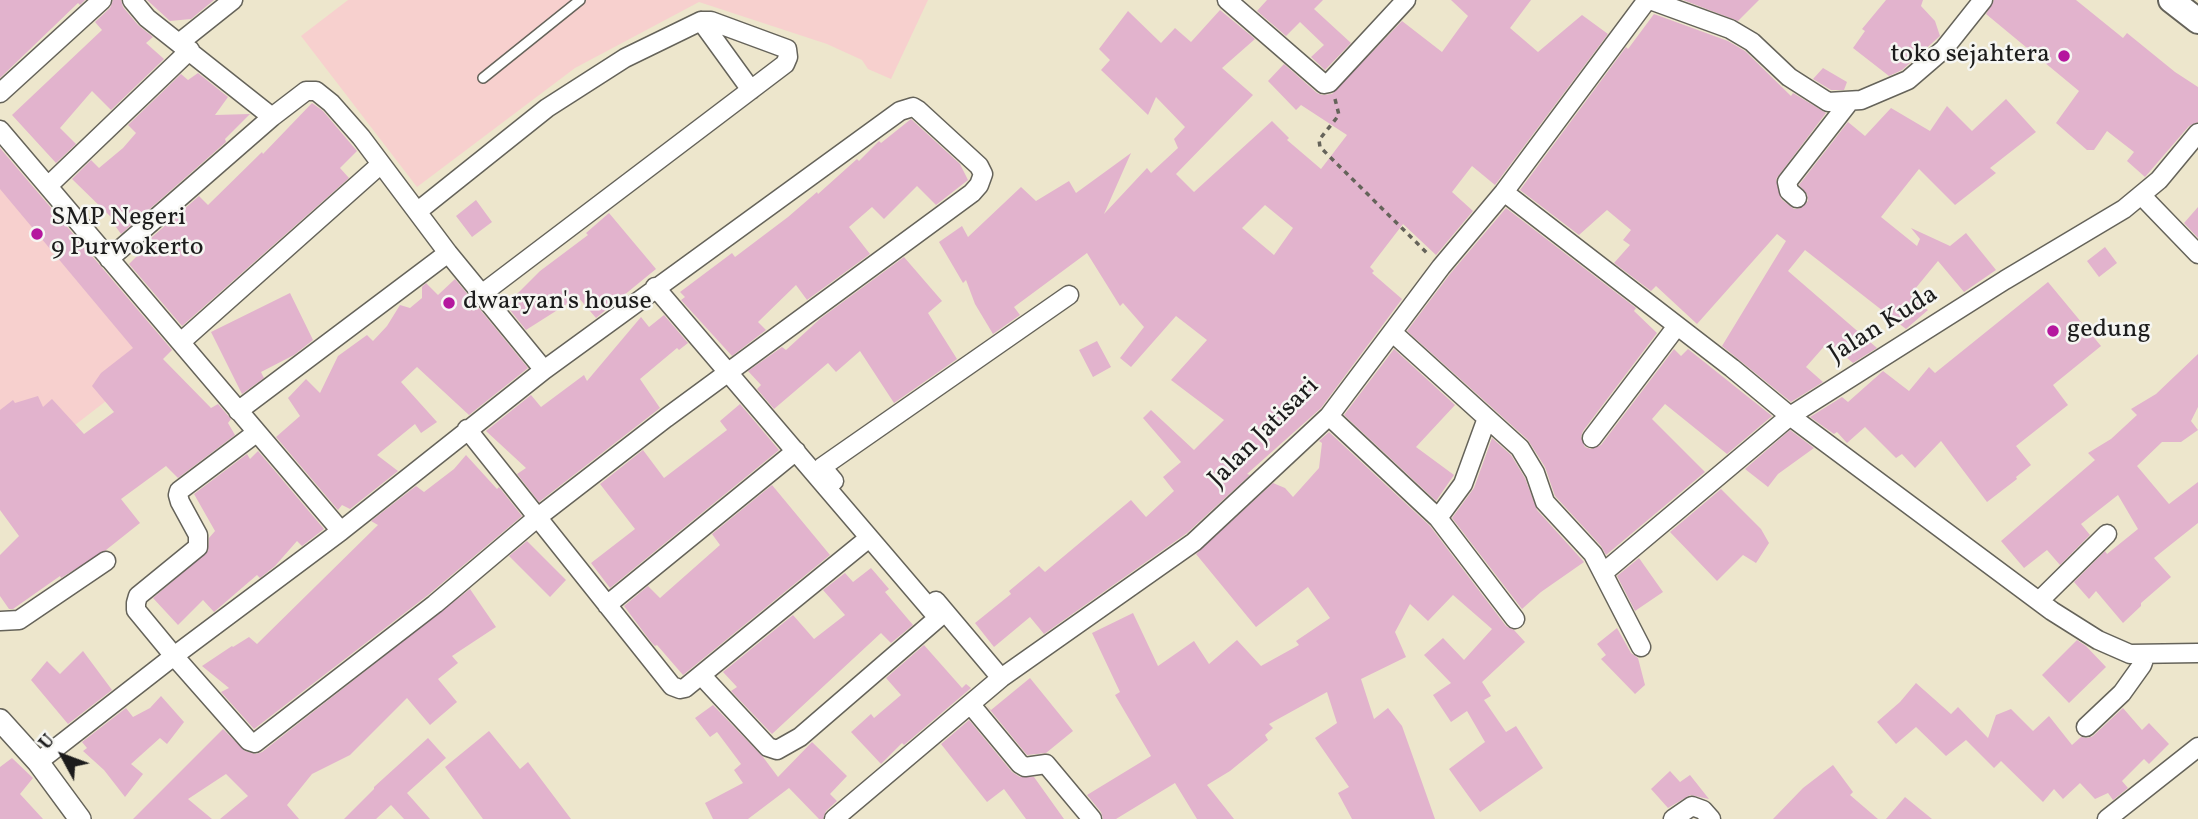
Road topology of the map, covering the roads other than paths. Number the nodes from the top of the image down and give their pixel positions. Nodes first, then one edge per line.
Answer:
1 (102, 0) edge
2 (132, 0) edge
3 (233, 0) edge
4 (580, 0) edge
5 (1227, 0) edge
6 (1406, 0) edge
7 (1648, 0) edge
8 (1983, 0) edge
9 (2171, 0) edge
10 (701, 21) junction
11 (2198, 21) edge
12 (184, 47) junction
13 (483, 78) dead end
14 (751, 90) junction
15 (0, 93) edge
16 (1850, 101) junction
17 (272, 117) junction
18 (0, 130) edge
19 (2198, 133) edge
20 (381, 164) junction
21 (48, 186) junction
22 (1504, 192) junction
23 (2141, 195) junction
24 (1797, 198) dead end
25 (418, 211) junction
26 (448, 253) junction
27 (2198, 254) edge
28 (109, 259) junction
29 (655, 287) junction
30 (483, 293) junction
31 (1069, 295) dead end
32 (1677, 326) junction
33 (1392, 332) junction
34 (182, 341) junction
35 (544, 370) junction
36 (729, 372) junction
37 (238, 411) junction
38 (1329, 416) junction
39 (1790, 416) junction
40 (1487, 418) junction
41 (467, 429) junction
42 (256, 433) junction
43 (1592, 438) dead end
44 (796, 452) junction
45 (538, 517) junction
46 (1438, 518) junction
47 (341, 531) junction
48 (2107, 534) dead end
49 (869, 538) junction
50 (106, 561) dead end
51 (1603, 573) junction
52 (2039, 601) junction
53 (607, 605) junction
54 (1515, 619) dead end
55 (0, 621) edge
56 (1641, 647) dead end
57 (2198, 653) edge
58 (2146, 654) junction
59 (174, 656) junction
60 (701, 674) junction
61 (1001, 678) junction
62 (971, 705) junction
63 (0, 720) edge
64 (2085, 727) dead end
65 (2198, 747) edge
66 (38, 762) junction
67 (80, 819) edge
68 (834, 819) edge
69 (1092, 819) edge
70 (1673, 819) edge
71 (1711, 819) edge
72 (2108, 819) edge

1 - 15 street
2 - 12 street
3 - 12 street
4 - 13 lane
5 - 6 street
7 - 16 street
7 - 22 street, Jalan Jatisari
8 - 16 street
9 - 11 main road
10 - 14 street
10 - 14 street
10 - 25 street
12 - 17 street
12 - 21 street
14 - 30 street
16 - 24 street
17 - 20 street
17 - 28 street
18 - 21 street
19 - 23 street, Jalan Kuda
20 - 25 street
20 - 34 street
21 - 28 street
22 - 32 street
22 - 33 street, Jalan Jatisari
23 - 27 street
23 - 39 street, Jalan Kuda
25 - 26 street
26 - 30 street
26 - 37 street
28 - 34 street
29 - 35 street
29 - 36 street
29 - 36 street
30 - 35 street
31 - 61 street
32 - 39 street
32 - 43 street
33 - 38 street, Jalan Jatisari
33 - 40 street
34 - 37 street
35 - 41 street
36 - 44 street
36 - 45 street
37 - 42 street
38 - 46 street
38 - 61 street, Jalan Jatisari
39 - 51 street, Jalan Kuda
39 - 52 street
40 - 46 street
40 - 51 street
41 - 45 street
41 - 47 street
42 - 47 street
42 - 59 street
44 - 49 street
44 - 53 street
45 - 53 street
45 - 59 street
46 - 54 street
47 - 59 street
48 - 52 street
49 - 60 street
49 - 60 street
50 - 55 street
51 - 56 street
52 - 58 street
53 - 60 street
57 - 58 street
58 - 64 street
59 - 66 street
61 - 62 street, Jalan Jatisari
62 - 68 street, Jalan Jatisari
62 - 69 street
63 - 66 street
65 - 72 street
66 - 67 street
70 - 71 street

